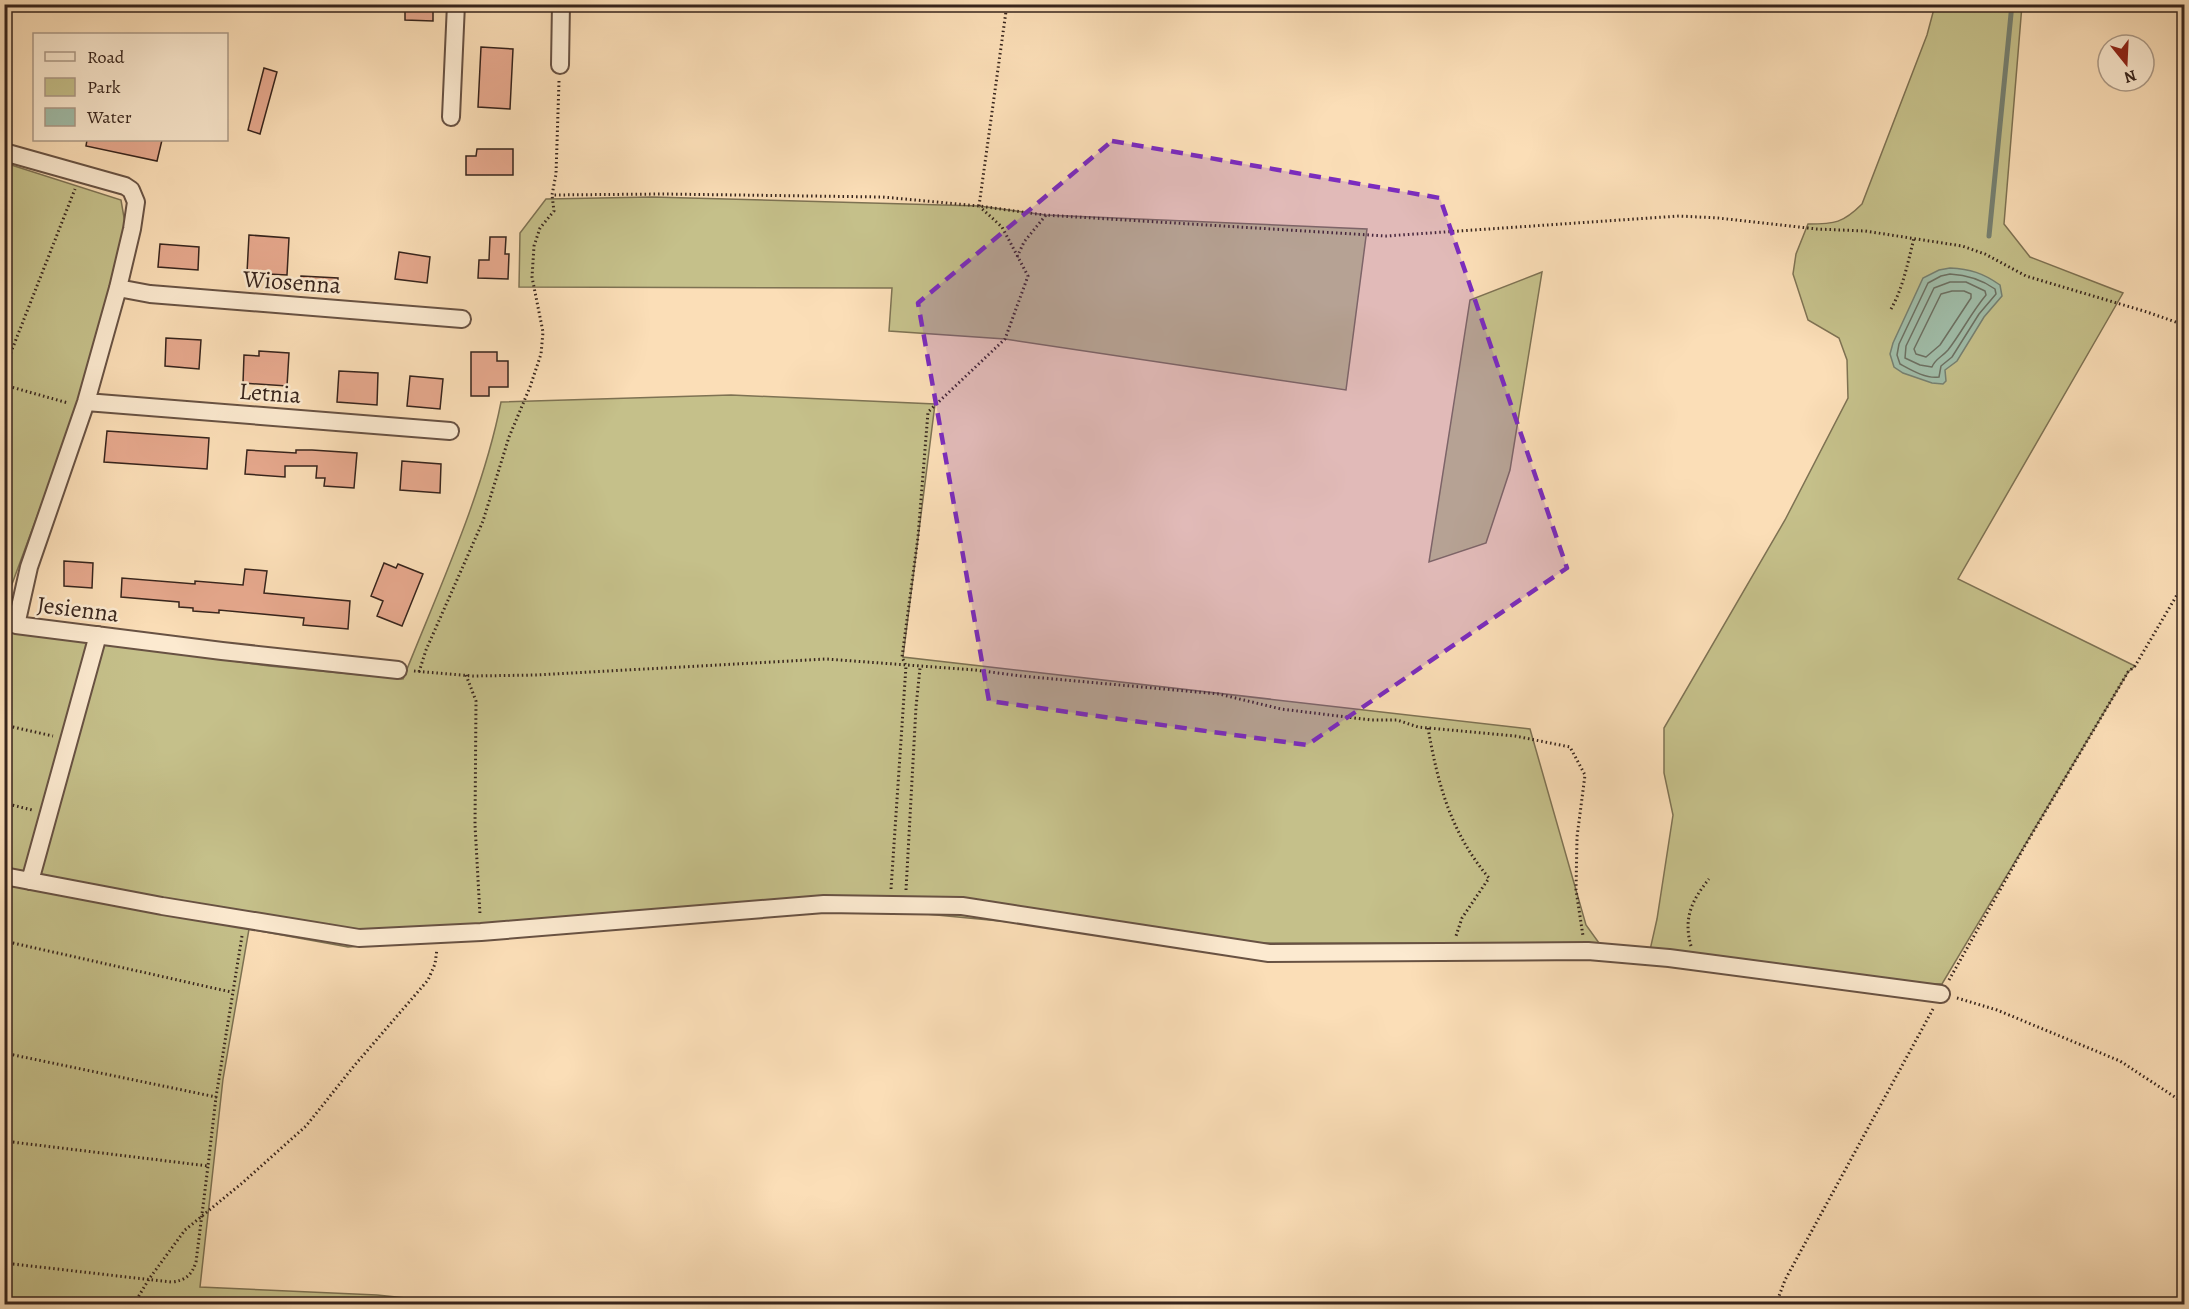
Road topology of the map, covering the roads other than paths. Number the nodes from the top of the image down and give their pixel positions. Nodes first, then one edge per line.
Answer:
1 (456, 4) edge
2 (561, 4) edge
3 (560, 65) road end
4 (451, 117) dead end
5 (4, 153) edge
6 (118, 288) junction
7 (462, 319) dead end
8 (85, 405) junction
9 (450, 431) dead end
10 (98, 635) junction
11 (398, 670) road end
12 (4, 876) edge
13 (30, 881) junction
14 (1941, 994) road end

1 - 4 street
2 - 3 street
5 - 6 street, Jesienna
6 - 7 street, Wiosenna
6 - 8 street, Jesienna
8 - 9 street, Letnia
8 - 10 street, Jesienna
10 - 11 street, Jesienna
10 - 13 street
12 - 13 street
13 - 14 street

